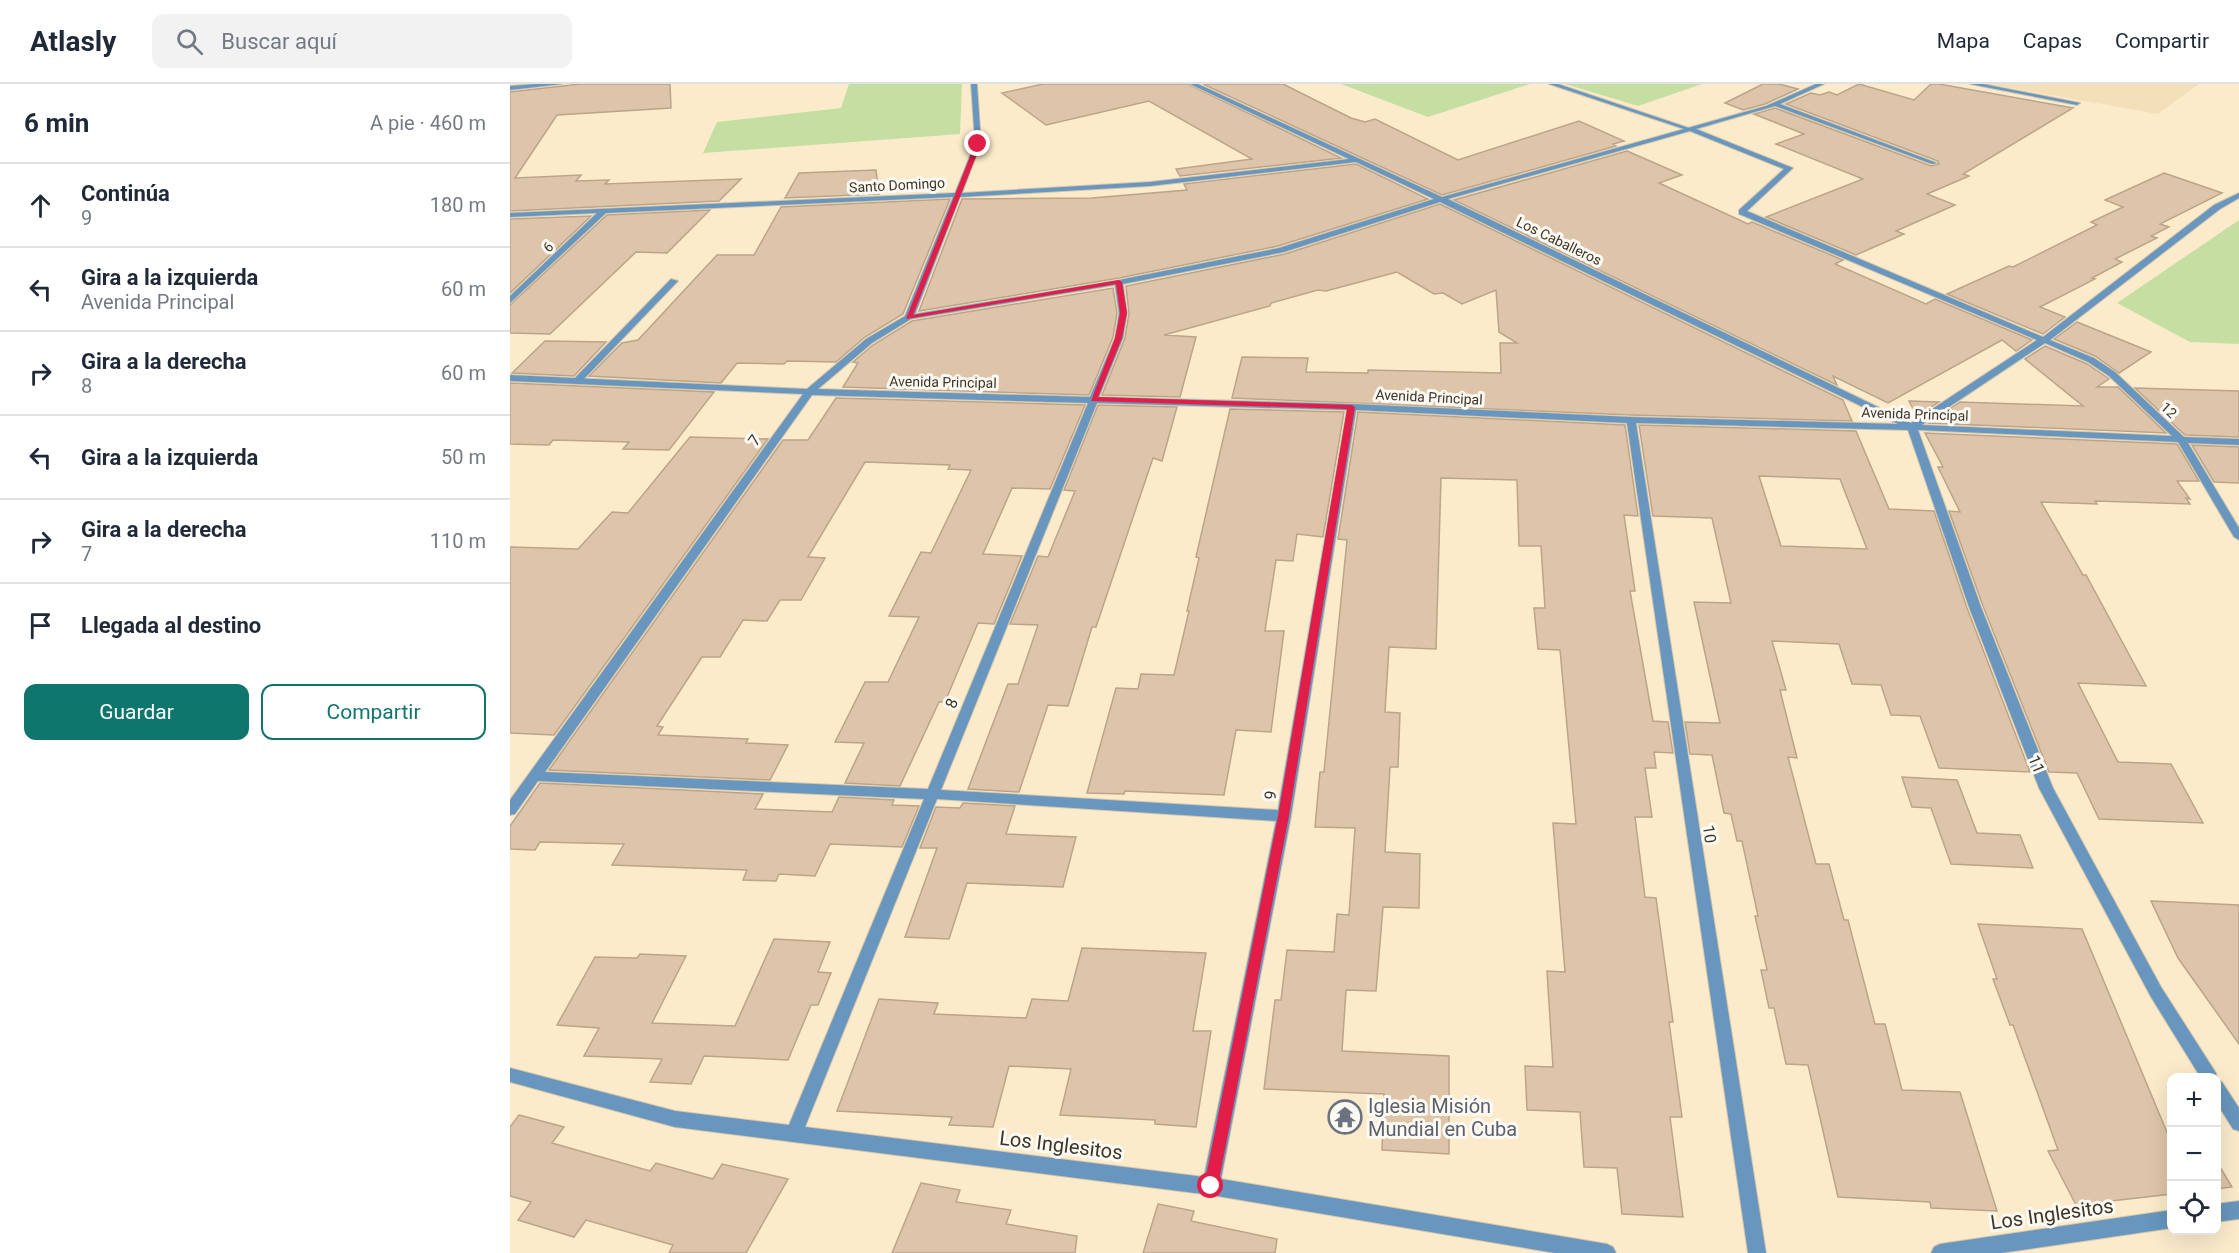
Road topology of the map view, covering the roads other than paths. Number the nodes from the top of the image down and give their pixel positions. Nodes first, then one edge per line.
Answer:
1 (559, 84) edge
2 (974, 84) edge
3 (1193, 84) edge
4 (1552, 84) edge
5 (1821, 84) edge
6 (1973, 84) edge
7 (510, 88) edge
8 (2077, 103) dead end
9 (1774, 104) junction
10 (1692, 130) junction
11 (1356, 160) junction
12 (1934, 163) dead end
13 (959, 194) junction
14 (2239, 195) edge
15 (1441, 199) junction
16 (604, 211) junction
17 (510, 215) edge
18 (674, 281) dead end
19 (1119, 282) junction
20 (510, 301) edge
21 (909, 317) junction
22 (2044, 340) junction
23 (510, 378) edge
24 (577, 381) junction
25 (808, 392) junction
26 (1093, 399) junction
27 (1352, 407) junction
28 (1631, 420) junction
29 (1912, 427) junction
30 (2182, 440) junction
31 (2239, 442) edge
32 (2239, 537) edge
33 (534, 776) junction
34 (931, 795) junction
35 (510, 810) edge
36 (1284, 816) junction
37 (2207, 1073) edge
38 (510, 1075) edge
39 (2221, 1094) edge
40 (2239, 1123) edge
41 (794, 1134) junction
42 (1211, 1186) junction
43 (2239, 1210) edge
44 (2221, 1212) edge
45 (2167, 1220) edge
46 (1607, 1253) edge
47 (1757, 1253) edge
48 (1940, 1253) edge

1 - 7 street
2 - 13 street
3 - 11 street, Los Caballeros
4 - 10 street
5 - 9 street
6 - 8 street
9 - 10 street
9 - 12 street
10 - 15 street
10 - 22 street, 12
11 - 13 street, Santo Domingo
11 - 15 street, Los Caballeros
13 - 16 street, Santo Domingo
13 - 21 street
14 - 22 street
15 - 19 street
15 - 29 street, Los Caballeros
16 - 17 street, Santo Domingo
16 - 20 street, 6
18 - 24 street
19 - 21 street
19 - 26 street, 8
21 - 25 street, 7
22 - 29 street
22 - 30 street, 12
23 - 24 street, Avenida Principal
24 - 25 street, Avenida Principal
25 - 26 street, Avenida Principal
25 - 33 street, 7
26 - 27 street, Avenida Principal
26 - 34 street, 8
27 - 28 street, Avenida Principal
27 - 36 street, 9
28 - 29 street, Avenida Principal
28 - 47 street, 10
29 - 30 street, Avenida Principal
29 - 37 street, 11
30 - 31 street, Avenida Principal
30 - 32 street, 12
33 - 34 street
33 - 35 street, 7
34 - 36 street
34 - 41 street, 8
36 - 42 street, 9
38 - 41 street, Los Inglesitos
39 - 40 street
41 - 42 street, Los Inglesitos
42 - 46 street, Los Inglesitos
43 - 44 street
45 - 48 street, Los Inglesitos

